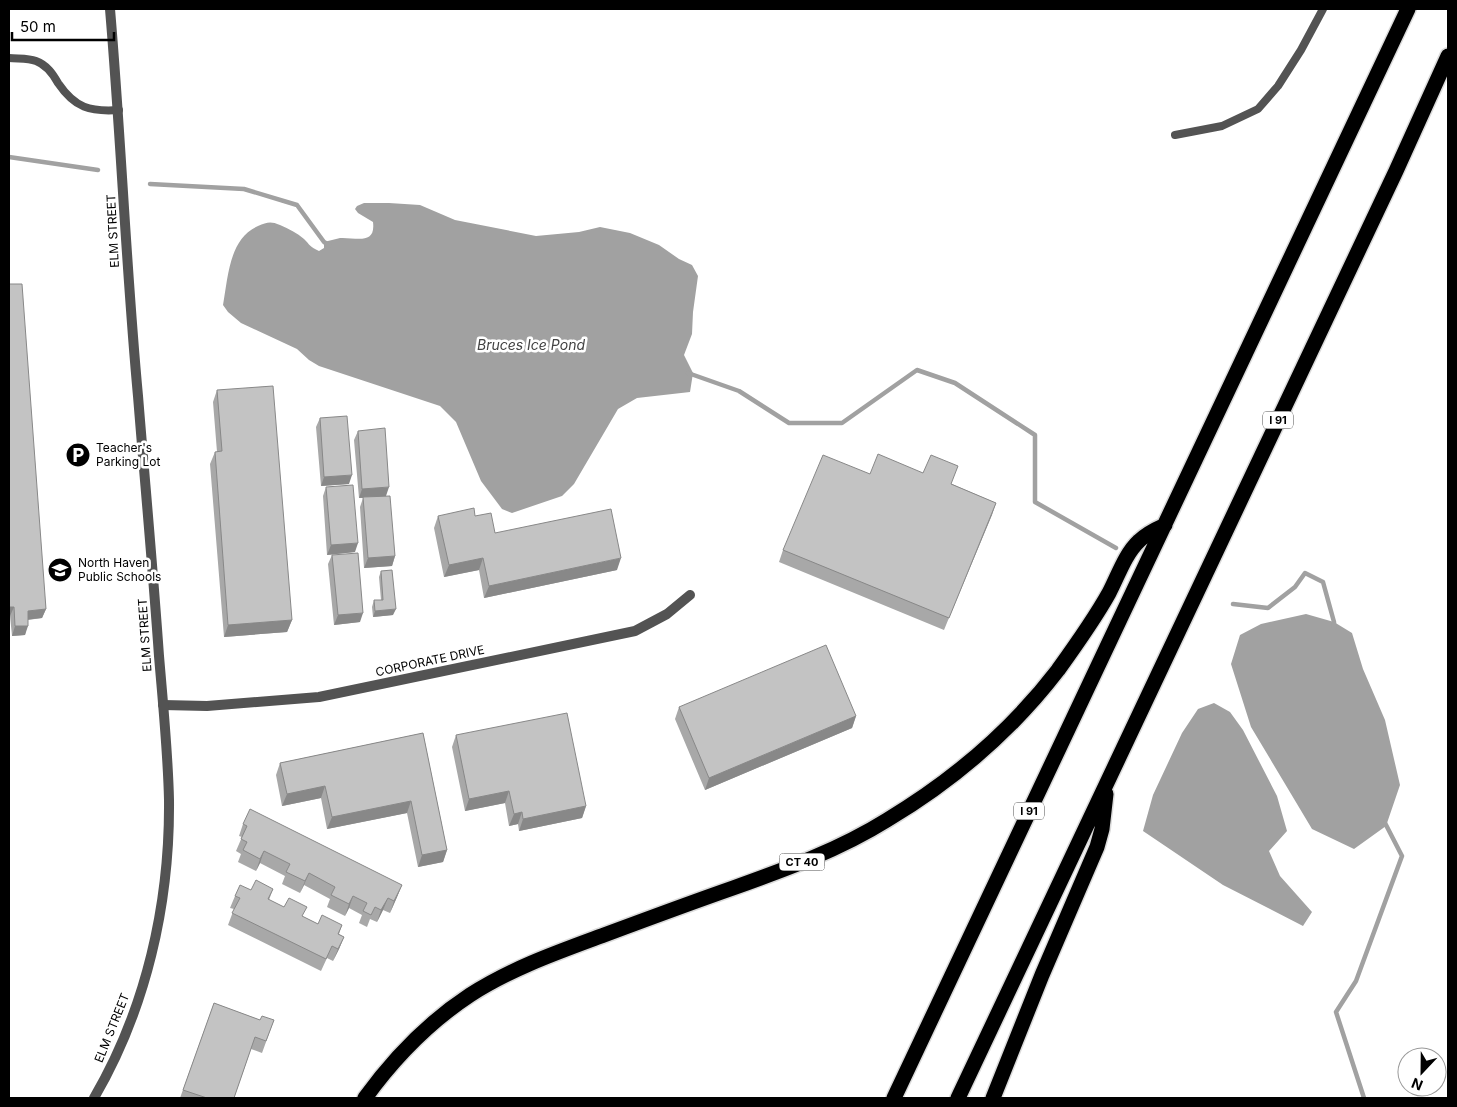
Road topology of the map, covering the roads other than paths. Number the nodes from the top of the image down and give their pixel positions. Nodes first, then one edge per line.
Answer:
1 (110, 9) edge
2 (1323, 9) edge
3 (1408, 9) edge
4 (1448, 56) edge
5 (9, 58) edge
6 (119, 110) junction
7 (1175, 135) dead end
8 (1165, 525) junction
9 (690, 595) dead end
10 (163, 705) junction
11 (1106, 784) junction
12 (94, 1098) edge
13 (366, 1098) edge
14 (894, 1098) edge
15 (958, 1098) edge
16 (993, 1098) edge

1 - 6 street, ELM STREET
2 - 7 lane
3 - 8 highway, I 91
4 - 11 highway, I 91
5 - 6 lane
6 - 10 street, ELM STREET
8 - 13 highway, CT 40
8 - 14 highway, I 91
9 - 10 street, CORPORATE DRIVE
10 - 12 street, ELM STREET
11 - 15 highway, I 91
11 - 16 highway

